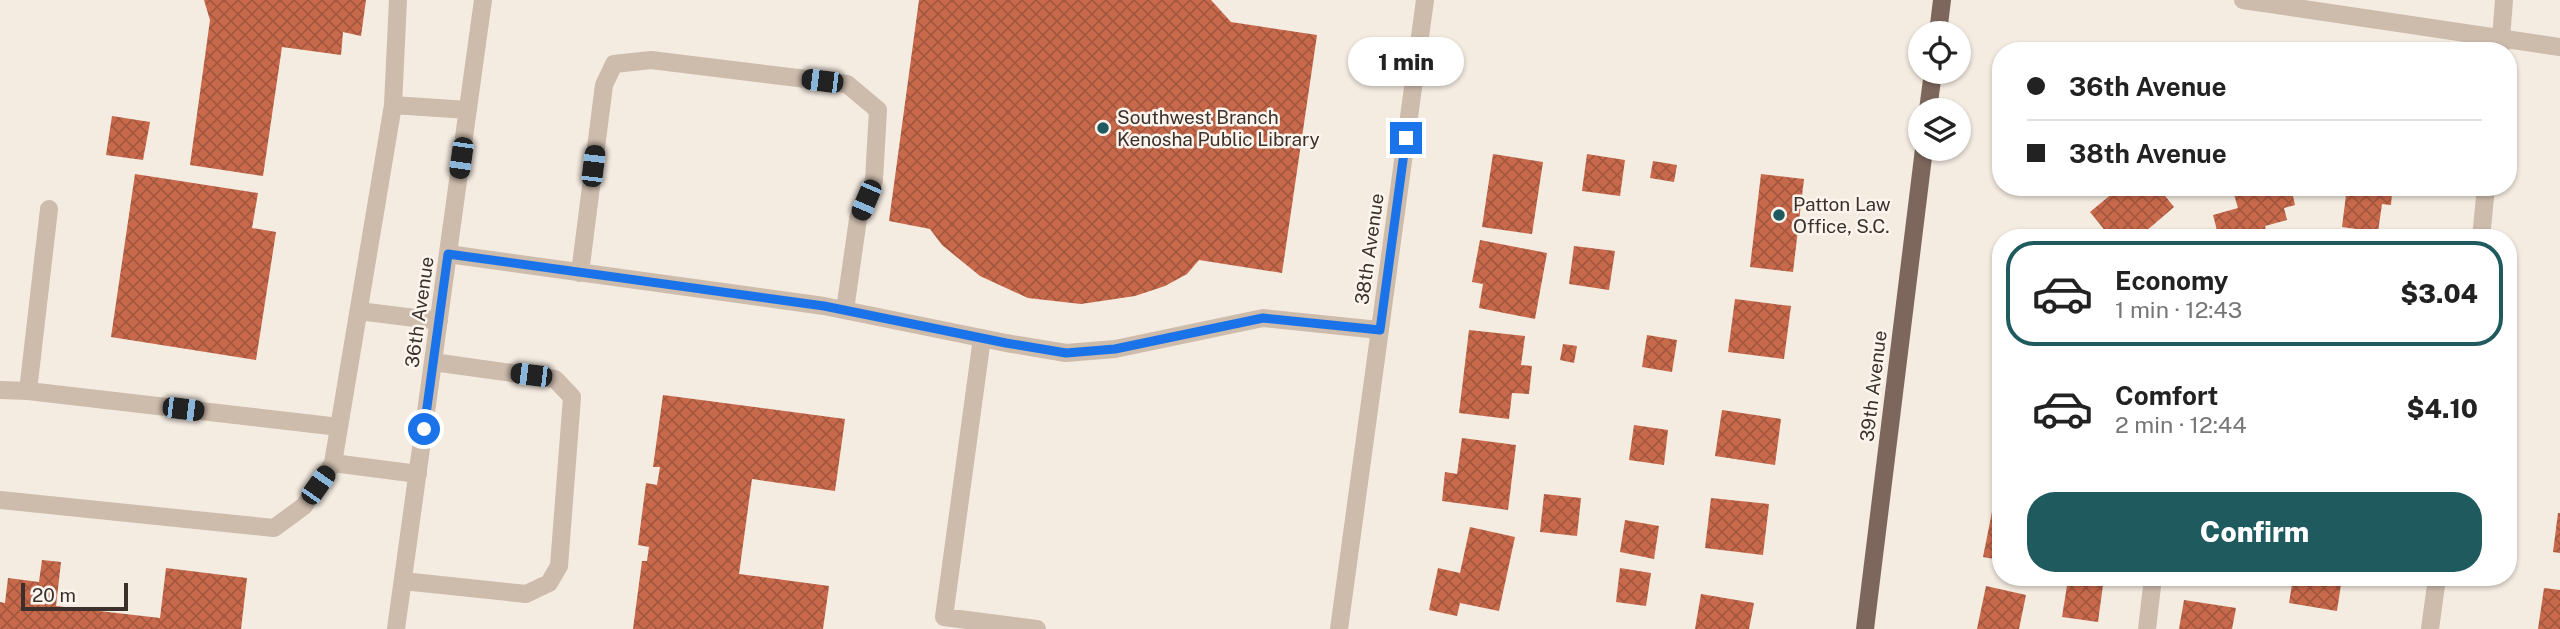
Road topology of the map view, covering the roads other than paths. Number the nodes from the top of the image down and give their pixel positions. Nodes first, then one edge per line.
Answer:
1 (398, 0) edge
2 (483, 0) edge
3 (1425, 0) edge
4 (1942, 0) edge
5 (2243, 0) edge
6 (2504, 0) edge
7 (2321, 6) edge
8 (1939, 21) edge
9 (2492, 42) edge
10 (2501, 42) edge
11 (2517, 45) edge
12 (2560, 47) edge
13 (393, 105) junction
14 (468, 110) junction
15 (1923, 161) edge
16 (2485, 196) edge
17 (49, 209) dead end
18 (2482, 229) edge
19 (448, 254) junction
20 (580, 273) junction
21 (845, 310) junction
22 (359, 311) junction
23 (439, 321) junction
24 (1380, 330) junction
25 (982, 338) junction
26 (433, 362) junction
27 (0, 390) edge
28 (28, 391) junction
29 (339, 428) junction
30 (333, 463) junction
31 (418, 474) junction
32 (0, 500) edge
33 (403, 581) junction
34 (2152, 586) edge
35 (2436, 586) edge
36 (396, 629) edge
37 (1037, 629) edge
38 (1339, 629) edge
39 (1865, 629) edge
40 (2147, 629) edge
41 (2430, 629) edge

1 - 13 street
2 - 14 street, 36th Avenue
3 - 24 street, 38th Avenue
4 - 8 main road
5 - 7 street
6 - 10 street
7 - 9 street
11 - 12 street
13 - 14 street
13 - 22 street
14 - 19 street, 36th Avenue
15 - 39 main road, 39th Avenue
16 - 18 street
17 - 28 street
19 - 20 street
19 - 23 street, 36th Avenue
20 - 21 street
20 - 21 street
21 - 25 street
22 - 23 street
22 - 29 street
23 - 26 street, 36th Avenue
24 - 25 street
24 - 38 street, 38th Avenue
25 - 37 street
26 - 31 street, 36th Avenue
26 - 33 street
27 - 28 street
28 - 29 street
29 - 30 street
30 - 31 street
30 - 32 street
31 - 33 street, 36th Avenue
33 - 36 street, 36th Avenue
34 - 40 street
35 - 41 street

